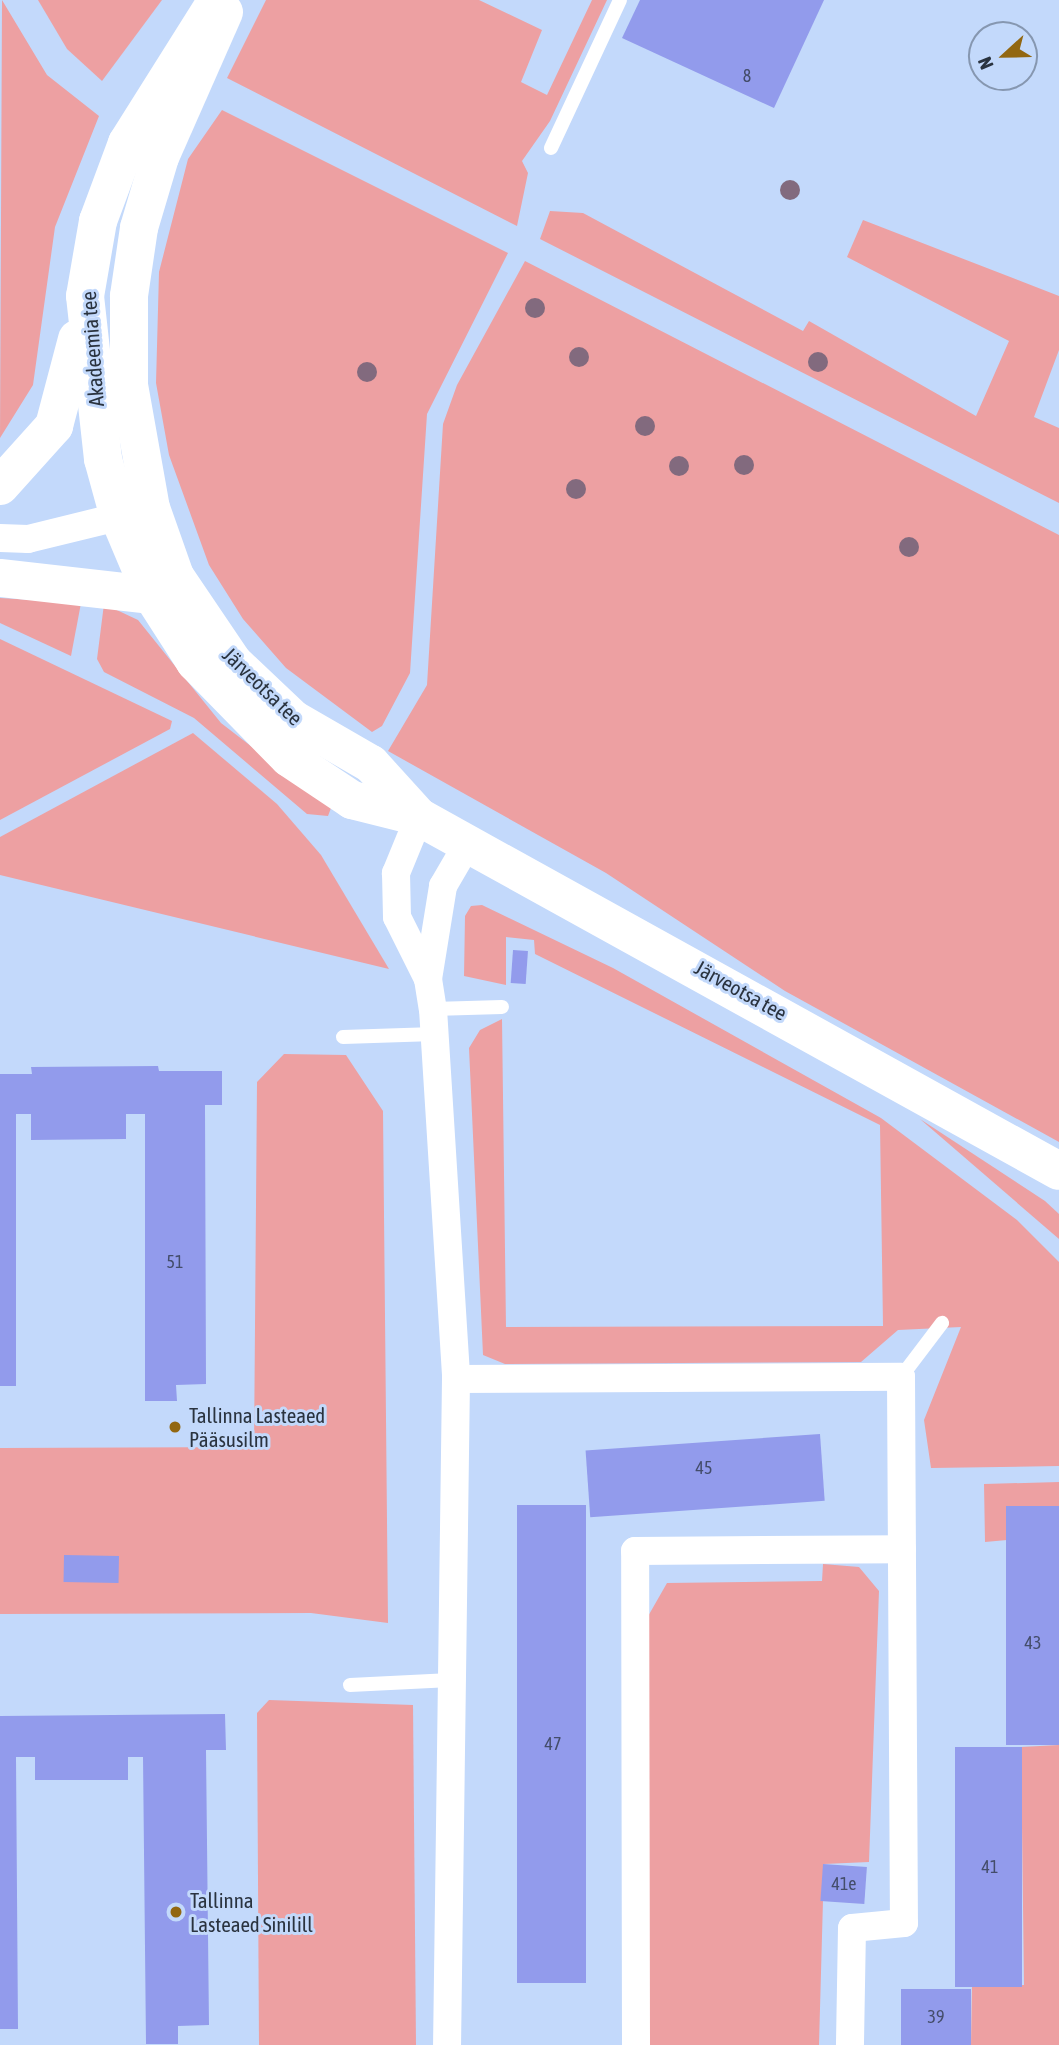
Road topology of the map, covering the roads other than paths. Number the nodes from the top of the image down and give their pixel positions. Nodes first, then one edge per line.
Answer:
1 (217, 0) edge
2 (228, 0) edge
3 (620, 0) edge
4 (551, 148) dead end
5 (85, 296) junction
6 (0, 486) edge
7 (135, 512) junction
8 (0, 538) edge
9 (0, 578) edge
10 (152, 595) junction
11 (419, 817) junction
12 (468, 843) junction
13 (428, 979) junction
14 (502, 1007) dead end
15 (434, 1021) junction
16 (342, 1037) dead end
17 (1059, 1171) edge
18 (943, 1323) dead end
19 (901, 1377) junction
20 (456, 1380) junction
21 (902, 1549) junction
22 (451, 1680) junction
23 (350, 1685) dead end
24 (447, 2045) edge
25 (636, 2045) edge
26 (850, 2045) edge

1 - 5 main road, Akadeemia tee
2 - 7 main road, Akadeemia tee
3 - 4 lane
5 - 6 main road
5 - 7 main road, Akadeemia tee
7 - 8 street
7 - 10 main road, Järveotsa tee
7 - 11 main road, Järveotsa tee
9 - 10 main road
10 - 11 main road, Järveotsa tee
11 - 12 main road, Järveotsa tee
11 - 13 street
12 - 13 street
12 - 17 main road, Järveotsa tee
13 - 15 street
14 - 15 lane
15 - 16 lane
15 - 20 street
18 - 19 lane
19 - 20 street
19 - 21 street
20 - 22 street
21 - 25 street
21 - 26 street
22 - 23 lane
22 - 24 street

